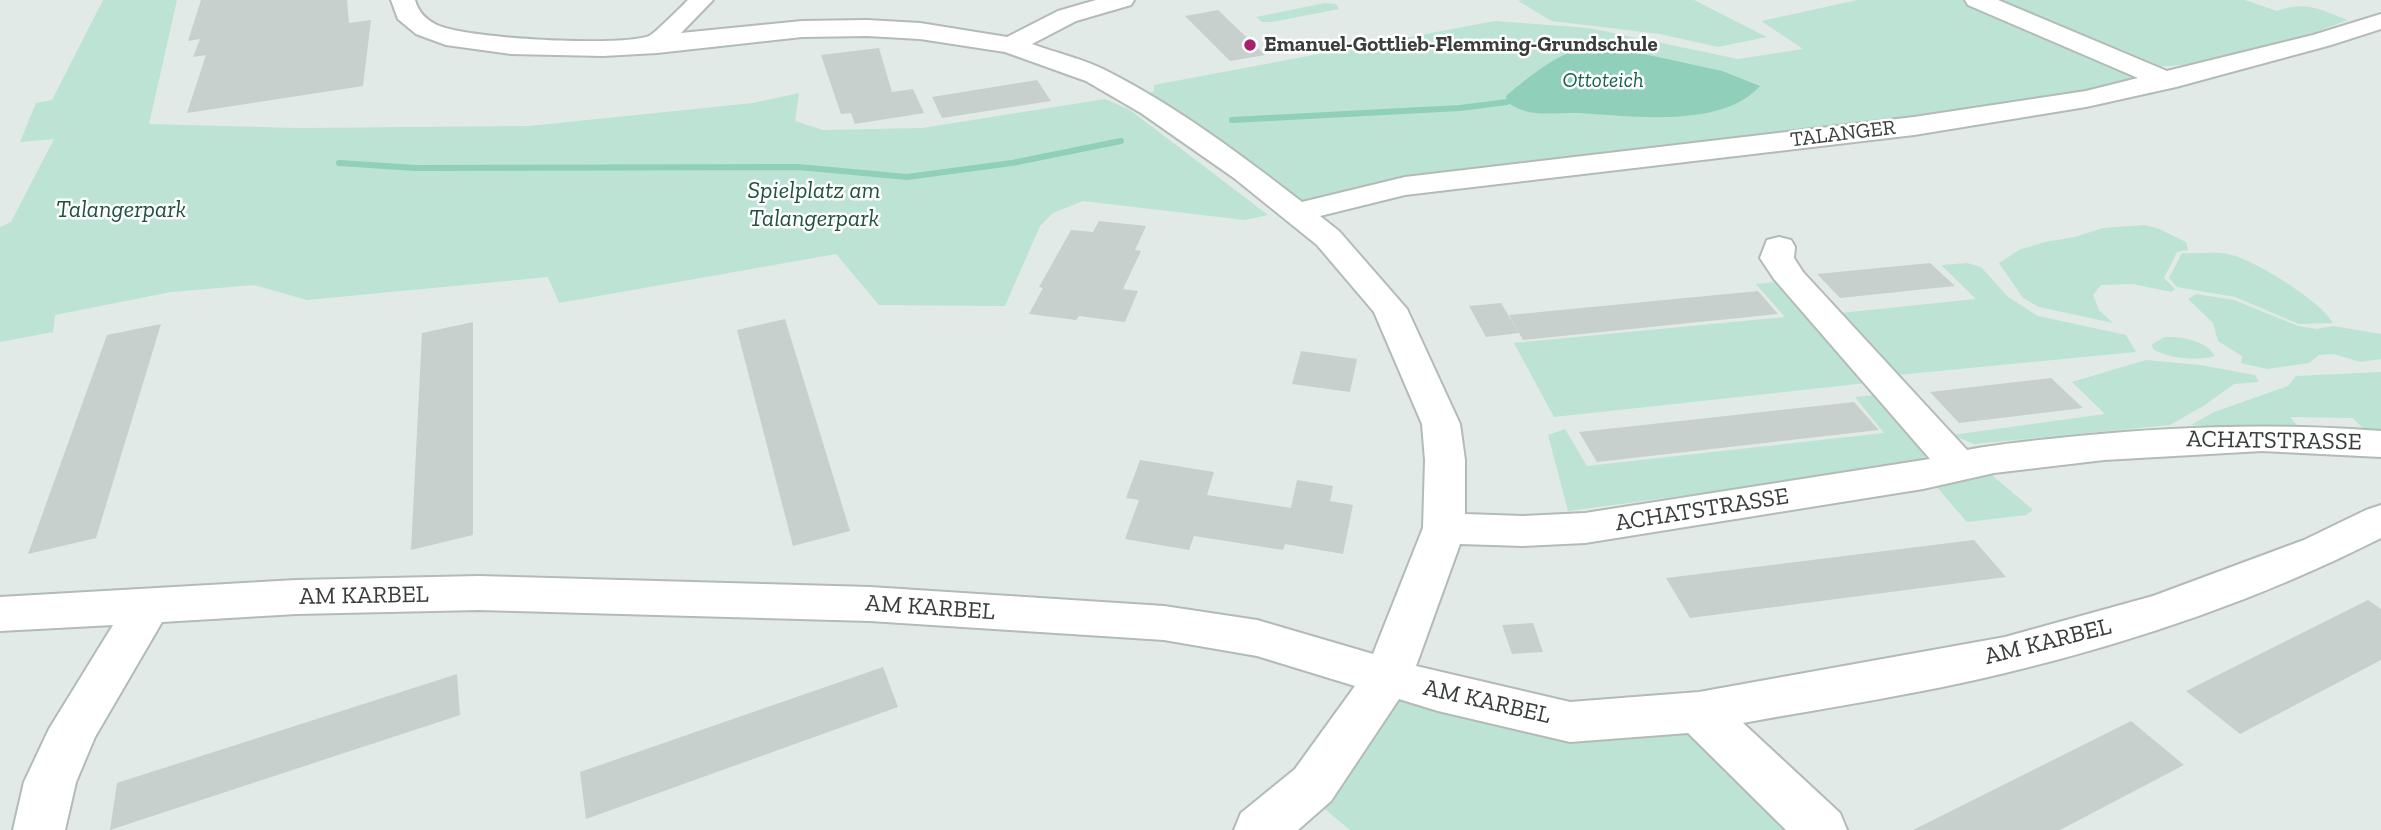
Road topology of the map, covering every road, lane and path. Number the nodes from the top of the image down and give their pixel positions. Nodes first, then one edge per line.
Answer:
1 (403, 0) edge
2 (701, 0) edge
3 (1122, 0) edge
4 (1977, 0) edge
5 (2381, 21) edge
6 (657, 44) junction
7 (1010, 45) junction
8 (2167, 80) junction
9 (1298, 212) junction
10 (1779, 247) dead end
11 (2381, 444) edge
12 (1957, 464) junction
13 (2381, 520) edge
14 (1444, 528) junction
15 (149, 604) junction
16 (0, 614) edge
17 (1388, 677) junction
18 (1699, 712) junction
19 (39, 830) edge
20 (1260, 830) edge
21 (1821, 830) edge

1 - 6 street
2 - 6 street
3 - 7 street
4 - 8 street
5 - 8 street, TALANGER
6 - 7 street
7 - 9 street
8 - 9 street, TALANGER
9 - 14 street
10 - 12 street
11 - 12 street, ACHATSTRASSE
12 - 14 street, ACHATSTRASSE
13 - 18 street, AM KARBEL
14 - 17 street
15 - 16 street, AM KARBEL
15 - 17 street, AM KARBEL
15 - 19 street
17 - 18 street, AM KARBEL
17 - 20 street
18 - 21 street

